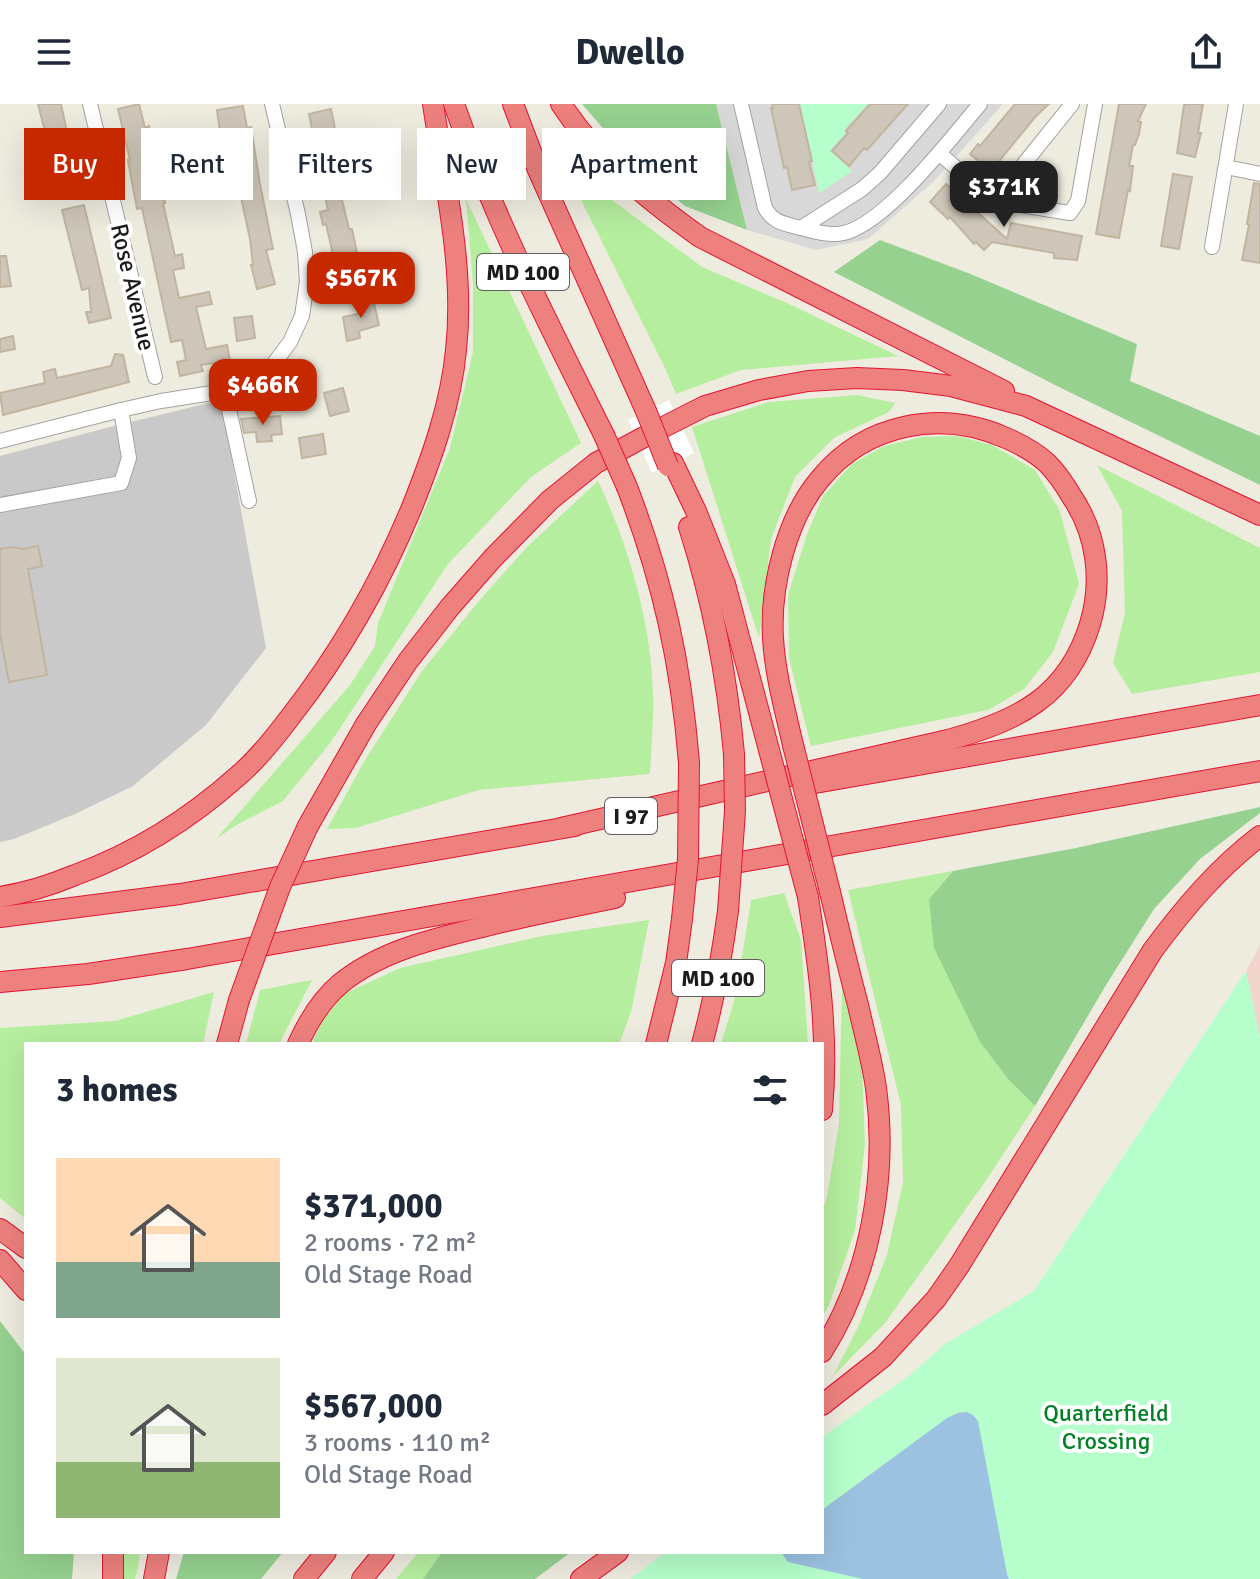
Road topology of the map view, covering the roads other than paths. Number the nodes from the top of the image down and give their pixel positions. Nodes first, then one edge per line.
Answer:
1 (90, 104) edge
2 (272, 104) edge
3 (433, 104) edge
4 (454, 104) edge
5 (513, 104) edge
6 (561, 104) edge
7 (741, 104) edge
8 (939, 104) edge
9 (980, 104) edge
10 (1072, 104) edge
11 (1095, 104) edge
12 (1236, 104) edge
13 (939, 153) junction
14 (1226, 167) junction
15 (1260, 174) edge
16 (994, 201) junction
17 (801, 228) junction
18 (1212, 247) dead end
19 (155, 377) dead end
20 (225, 391) junction
21 (121, 410) junction
22 (1093, 436) junction
23 (0, 441) edge
24 (670, 465) junction
25 (249, 501) dead end
26 (0, 505) edge
27 (1260, 515) edge
28 (1260, 705) edge
29 (1260, 771) edge
30 (800, 773) edge
31 (800, 773) edge
32 (800, 773) edge
33 (800, 773) edge
34 (943, 827) junction
35 (561, 828) junction
36 (1260, 836) edge
37 (0, 897) edge
38 (0, 917) edge
39 (0, 982) edge
40 (228, 1042) edge
41 (299, 1042) edge
42 (654, 1042) edge
43 (703, 1042) edge
44 (824, 1067) edge
45 (0, 1229) edge
46 (24, 1247) edge
47 (0, 1260) edge
48 (24, 1288) edge
49 (824, 1348) edge
50 (824, 1403) edge
51 (113, 1554) edge
52 (159, 1554) edge
53 (324, 1554) edge
54 (382, 1554) edge
55 (613, 1554) edge
56 (586, 1575) edge
57 (113, 1579) edge
58 (154, 1579) edge
59 (304, 1579) edge
60 (362, 1579) edge

1 - 19 street, Rose Avenue
2 - 20 street
3 - 37 highway
4 - 42 highway, MD 100, bridge
5 - 24 highway, MD 100, bridge
6 - 22 highway
7 - 17 street
8 - 17 street
9 - 13 street
10 - 16 street
11 - 16 street
12 - 14 street
13 - 16 street
13 - 17 street
14 - 15 street
14 - 18 street
20 - 21 street
20 - 25 street
21 - 23 street
21 - 26 street
22 - 27 highway
22 - 40 highway, bridge
24 - 43 highway, MD 100, bridge
24 - 44 highway, bridge
28 - 35 highway, I 97
29 - 34 highway
30 - 35 highway, bridge
31 - 32 highway, bridge
33 - 49 highway, bridge
34 - 39 highway
34 - 41 highway
35 - 38 highway, I 97
36 - 50 highway
45 - 46 highway
47 - 48 highway
51 - 57 highway
52 - 58 highway
53 - 59 highway
54 - 60 highway
55 - 56 highway

